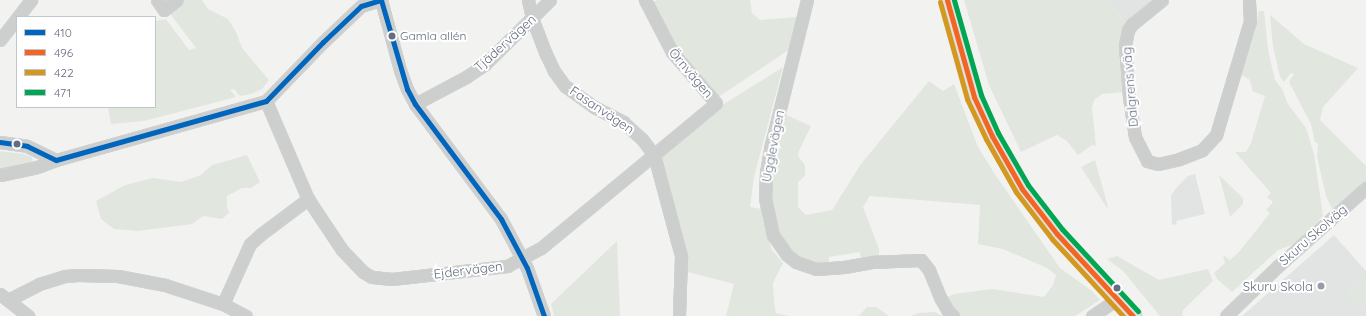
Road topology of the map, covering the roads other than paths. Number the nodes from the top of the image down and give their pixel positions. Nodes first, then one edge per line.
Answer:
1 (31, 0) edge
2 (157, 0) edge
3 (178, 0) edge
4 (381, 0) edge
5 (528, 0) edge
6 (550, 0) edge
7 (644, 0) edge
8 (807, 0) edge
9 (947, 0) edge
10 (1162, 0) edge
11 (1249, 0) edge
12 (19, 16) edge
13 (532, 18) junction
14 (16, 19) edge
15 (0, 40) edge
16 (266, 102) junction
17 (716, 103) joint
18 (415, 104) junction
19 (0, 142) edge
20 (654, 155) junction
21 (56, 160) junction
22 (0, 175) edge
23 (1366, 188) edge
24 (308, 199) junction
25 (523, 259) junction
26 (4, 297) edge
27 (1118, 299) junction
28 (223, 304) junction
29 (28, 316) edge
30 (246, 316) edge
31 (544, 316) edge
32 (679, 316) edge
33 (953, 316) edge
34 (1092, 316) edge
35 (1133, 316) edge
36 (1226, 316) edge

1 - 12 street
2 - 3 street
4 - 16 street
4 - 18 street
5 - 13 street, Fasanvägen
6 - 13 street, Tjädervägen
7 - 17 street, Örnvägen
8 - 33 street, Ugglevägen
9 - 27 main road
10 - 11 street, Dalgrens väg
13 - 18 street, Tjädervägen
13 - 20 street, Fasanvägen
14 - 15 street
16 - 21 street
16 - 24 street, Ejdervägen
17 - 20 street, Ejdervägen
18 - 25 street
19 - 21 street
20 - 25 street, Ejdervägen
20 - 32 street, Fasanvägen
21 - 22 street
23 - 36 street, Skuru Skolväg
24 - 25 street, Ejdervägen
24 - 28 street
25 - 31 street
26 - 28 street
26 - 29 street
27 - 34 street
27 - 35 main road
28 - 30 street

